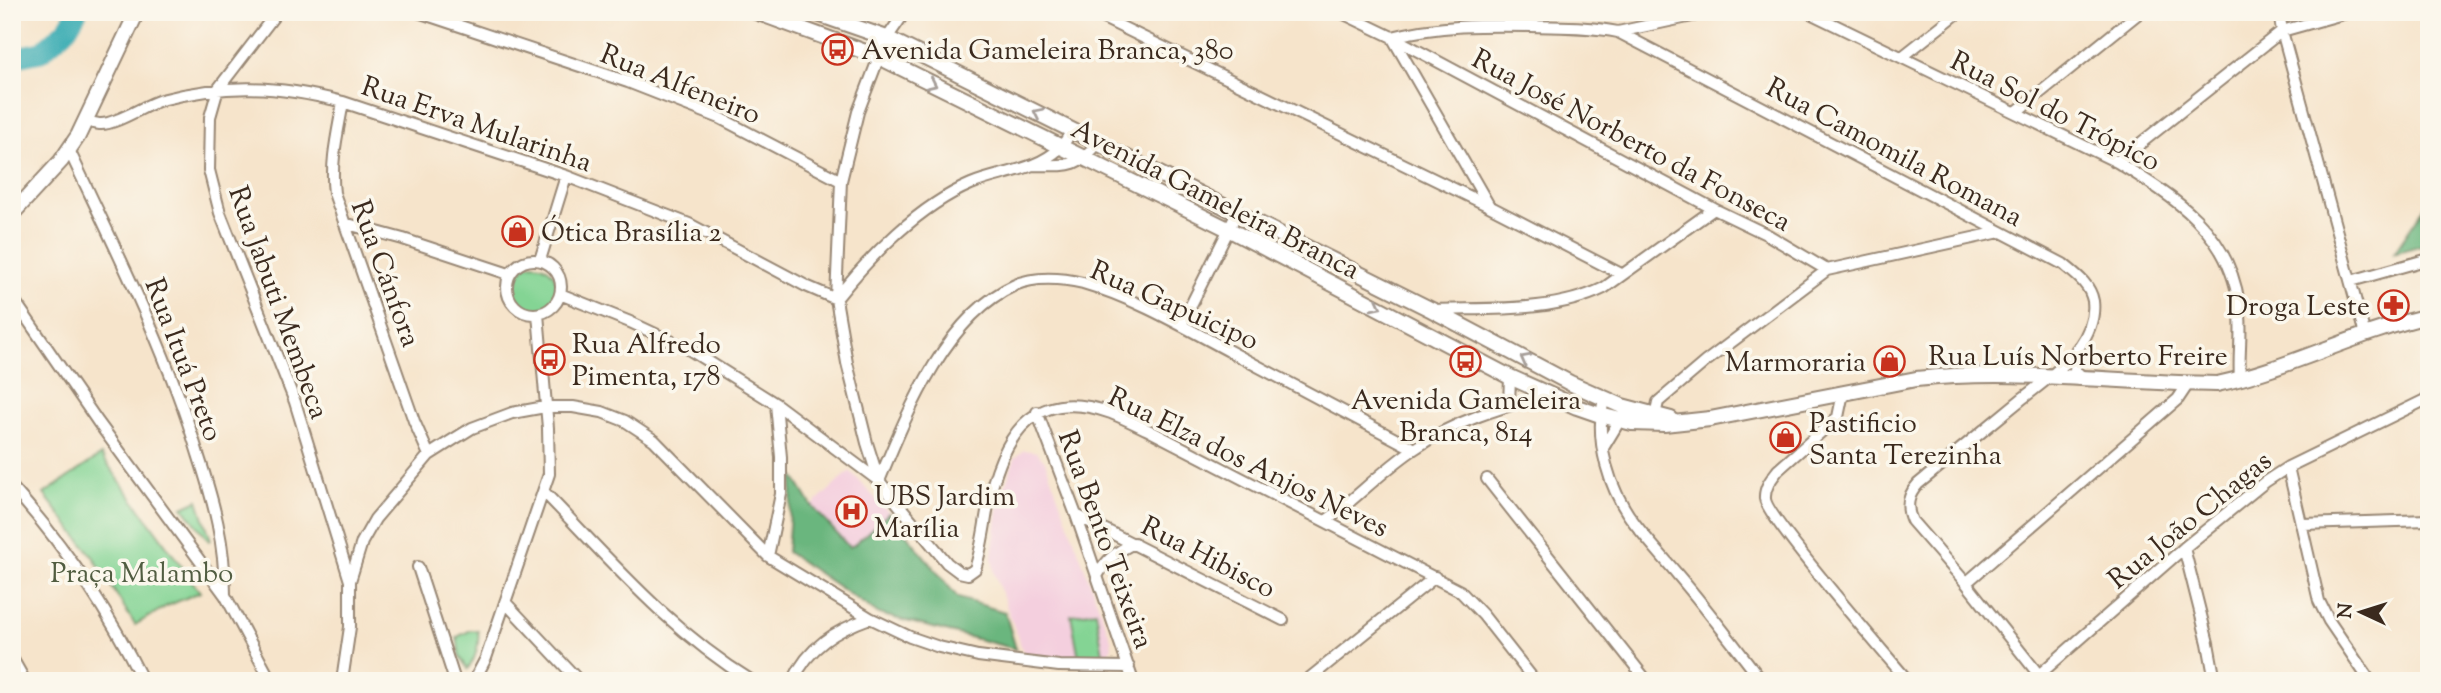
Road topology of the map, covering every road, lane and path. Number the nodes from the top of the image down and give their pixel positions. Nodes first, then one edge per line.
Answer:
1 (137, 12) edge
2 (277, 12) edge
3 (418, 12) edge
4 (756, 12) edge
5 (812, 12) edge
6 (905, 12) edge
7 (1091, 12) edge
8 (1340, 12) edge
9 (1711, 12) edge
10 (1808, 12) edge
11 (1959, 12) edge
12 (2140, 12) edge
13 (2279, 12) edge
14 (2350, 12) edge
15 (2282, 31) junction
16 (1618, 32) junction
17 (1392, 37) junction
18 (887, 38) junction
19 (879, 57) junction
20 (1902, 57) junction
21 (218, 89) junction
22 (343, 102) junction
23 (2016, 111) junction
24 (85, 121) junction
25 (1072, 130) junction
26 (1099, 142) junction
27 (1061, 148) junction
28 (69, 150) junction
29 (1086, 159) junction
30 (2118, 162) junction
31 (1032, 165) junction
32 (566, 176) junction
33 (841, 181) junction
34 (1489, 206) junction
35 (1714, 209) junction
36 (1237, 213) junction
37 (12, 214) edge
38 (344, 223) junction
39 (1230, 230) junction
40 (2000, 232) junction
41 (2429, 259) edge
42 (540, 260) junction
43 (1827, 270) junction
44 (509, 274) junction
45 (1621, 274) junction
46 (2351, 281) junction
47 (561, 294) junction
48 (12, 297) edge
49 (836, 299) junction
50 (1410, 299) junction
51 (1432, 310) junction
52 (17, 311) edge
53 (538, 314) junction
54 (2429, 316) edge
55 (1400, 318) junction
56 (1181, 326) junction
57 (2365, 335) junction
58 (2077, 349) junction
59 (2016, 375) junction
60 (2050, 376) junction
61 (1510, 377) junction
62 (2082, 378) junction
63 (2240, 379) junction
64 (2189, 384) junction
65 (1843, 393) junction
66 (1549, 394) junction
67 (2027, 395) junction
68 (1604, 398) junction
69 (2429, 398) edge
70 (776, 404) junction
71 (1509, 405) junction
72 (545, 407) junction
73 (1629, 408) junction
74 (1037, 412) junction
75 (1600, 415) junction
76 (1654, 419) junction
77 (1619, 420) junction
78 (1602, 448) junction
79 (1414, 449) junction
80 (429, 455) junction
81 (2288, 467) junction
82 (1487, 478) dead end
83 (879, 481) junction
84 (12, 487) edge
85 (544, 492) junction
86 (1076, 515) junction
87 (2429, 520) edge
88 (1326, 521) junction
89 (2302, 524) junction
90 (1134, 544) junction
91 (2183, 548) junction
92 (768, 556) junction
93 (418, 567) dead end
94 (1097, 576) junction
95 (1435, 577) junction
96 (350, 581) junction
97 (1966, 583) junction
98 (225, 595) junction
99 (505, 602) junction
100 (870, 618) junction
101 (1283, 620) dead end
102 (12, 658) edge
103 (1129, 667) junction
104 (2036, 678) edge
105 (26, 681) edge
106 (144, 681) edge
107 (271, 681) edge
108 (342, 681) edge
109 (455, 681) edge
110 (474, 681) edge
111 (579, 681) edge
112 (752, 681) edge
113 (793, 681) edge
114 (1133, 681) edge
115 (1306, 681) edge
116 (1535, 681) edge
117 (1647, 681) edge
118 (1762, 681) edge
119 (1908, 681) edge
120 (2215, 681) edge
121 (2370, 681) edge

1 - 24 main road
2 - 21 street, Rua Jabuti Membeca
3 - 33 street, Rua Alfeneiro
4 - 19 main road, Avenida Gameleira Branca
5 - 18 main road, Avenida Gameleira Branca
6 - 18 street
7 - 34 street
8 - 17 street, Rua José Norberto da Fonseca
9 - 16 street
10 - 20 street, Rua Sol do Trópico
11 - 20 street
12 - 23 street
13 - 15 street
14 - 15 street
15 - 30 street
15 - 46 street
16 - 17 street
16 - 40 street, Rua Camomila Romana
17 - 34 street
17 - 35 street, Rua José Norberto da Fonseca
18 - 19 street
25 -> 18 main road, Avenida Gameleira Branca
19 -> 27 main road, Avenida Gameleira Branca
19 - 33 street
20 - 23 street, Rua Sol do Trópico
21 - 22 street, Rua Erva Mularinha
21 - 24 street, Rua Erva Mularinha
21 - 96 street, Rua Jabuti Membeca
22 - 32 street, Rua Erva Mularinha
22 - 38 street, Rua Cánfora
23 - 30 street, Rua Sol do Trópico
24 - 28 main road
25 - 26 main road, Avenida Gameleira Branca
25 - 27 street
26 - 29 street
26 - 36 main road, Avenida Gameleira Branca
27 - 29 main road, Avenida Gameleira Branca
27 - 31 street
28 - 37 main road
28 - 98 street, Rua Ituá Preto
29 - 31 street
29 - 39 main road, Avenida Gameleira Branca
30 - 63 street, Rua Sol do Trópico
31 - 49 street
32 - 42 street
32 - 49 street, Rua Erva Mularinha
33 - 49 street
34 - 45 street
35 - 43 street, Rua José Norberto da Fonseca
35 - 45 street
36 - 39 street
36 - 50 main road, Avenida Gameleira Branca
38 - 44 street
38 - 80 street, Rua Cánfora
39 -> 55 main road, Avenida Gameleira Branca
39 - 56 street
40 - 43 street
40 - 58 street, Rua Camomila Romana
41 - 46 street
42 - 44 street
42 - 47 street
43 - 76 street
44 - 53 street
45 - 51 street
46 - 57 street
47 - 53 street
47 - 70 street
48 - 52 street
49 - 83 street
50 - 51 main road, Avenida Gameleira Branca
50 - 55 main road
68 -> 51 main road, Avenida Gameleira Branca
52 - 98 street
53 - 72 street
54 - 57 main road, Rua Luís Norberto Freire
55 - 61 main road, Avenida Gameleira Branca
56 - 79 street, Rua Gapuicipo
56 - 83 street, Rua Gapuicipo
57 - 63 main road, Rua Luís Norberto Freire
58 - 60 street, Rua Camomila Romana
58 - 62 street
59 - 60 main road, Rua Luís Norberto Freire
59 - 65 main road, Rua Luís Norberto Freire
59 - 67 street
60 - 62 main road, Rua Luís Norberto Freire
60 - 67 street, Rua Camomila Romana
61 - 66 main road, Avenida Gameleira Branca
61 - 71 street
62 - 64 main road, Rua Luís Norberto Freire
63 - 64 main road, Rua Luís Norberto Freire
64 - 97 street
65 - 76 main road, Rua Luís Norberto Freire
65 - 119 street
66 - 71 street
66 - 75 main road, Avenida Gameleira Branca
67 - 97 street, Rua Camomila Romana
68 - 73 main road, Avenida Gameleira Branca
68 - 75 street
69 - 81 street, Rua João Chagas
70 - 83 street
70 - 92 street
71 - 79 street
72 - 80 street
72 - 85 street
72 - 92 street
73 - 76 main road, Avenida Gameleira Branca
73 - 77 street
74 - 83 street
74 - 86 street, Rua Bento Teixeira
74 - 88 street, Rua Elza dos Anjos Neves
75 - 77 main road, Avenida Gameleira Branca
75 - 78 street
76 - 77 main road, Avenida Gameleira Branca
77 - 78 street
78 - 118 street
79 - 88 street
80 - 96 street
81 - 89 street
81 - 91 street, Rua João Chagas
82 - 117 street
84 - 106 street
85 - 99 street
85 - 112 street
86 - 90 street, Rua Hibisco
86 - 94 street, Rua Bento Teixeira
87 - 89 street
88 - 95 street, Rua Elza dos Anjos Neves
89 - 121 street
90 - 94 street
90 - 101 street, Rua Hibisco
91 - 104 street, Rua João Chagas
91 - 120 street
92 - 100 street
93 - 109 street
94 - 103 street, Rua Bento Teixeira
95 - 115 street
95 - 116 street, Rua Elza dos Anjos Neves
96 - 108 street
97 - 104 street
98 - 107 street
99 - 110 street
99 - 111 street
100 - 103 street
100 - 113 street
102 - 105 street
103 - 114 street, Rua Bento Teixeira

